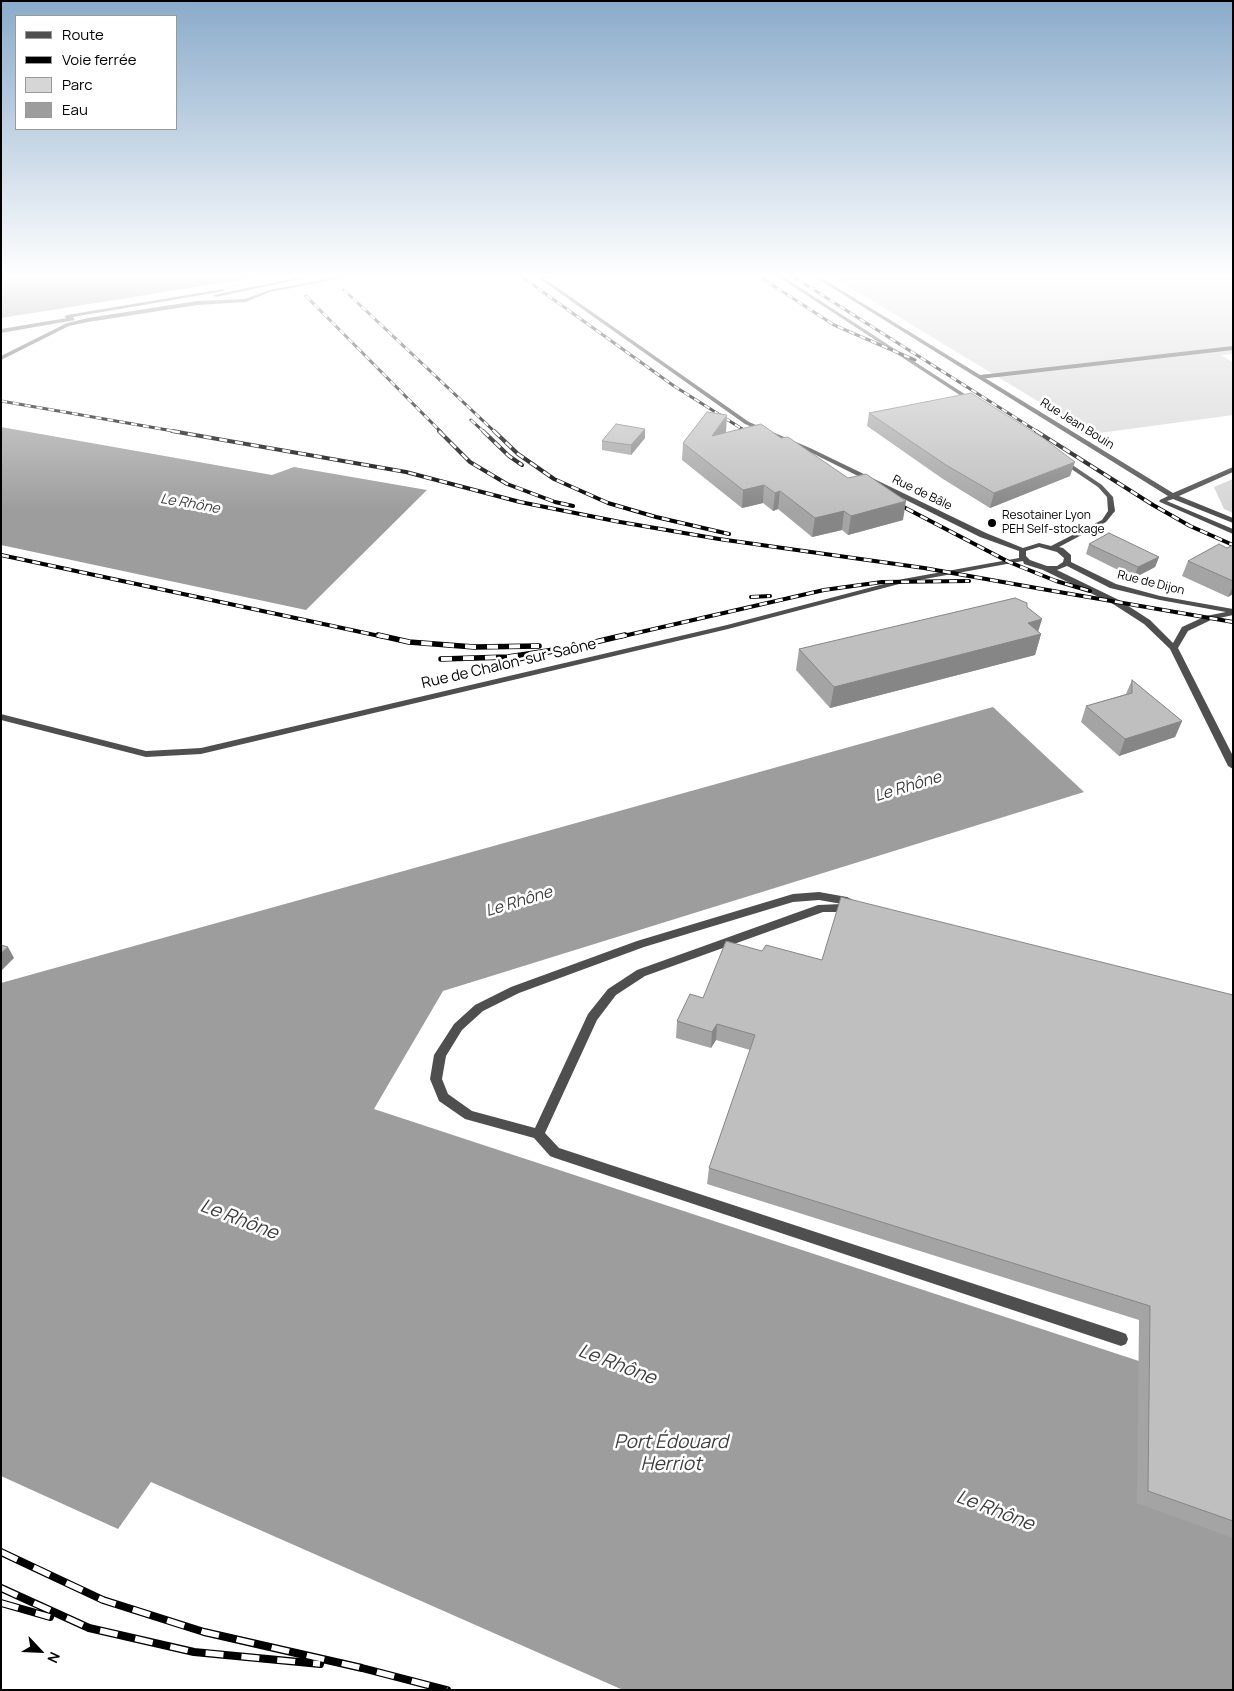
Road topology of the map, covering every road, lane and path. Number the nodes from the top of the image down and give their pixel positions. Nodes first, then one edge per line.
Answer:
1 (647, 353) edge
2 (899, 353) edge
3 (941, 353) edge
4 (1190, 353) edge
5 (980, 377) junction
6 (978, 404) edge
7 (1060, 459) edge
8 (1233, 469) edge
9 (1172, 496) junction
10 (1233, 521) edge
11 (1233, 532) edge
12 (1054, 547) junction
13 (1023, 554) junction
14 (1067, 564) junction
15 (1046, 568) junction
16 (1233, 612) edge
17 (1174, 648) junction
18 (1, 717) edge
19 (1233, 766) edge
20 (538, 1134) junction
21 (1121, 1339) dead end

1 - 13 street, Rue de Bâle
2 - 6 street
3 - 5 street, Rue Jean Bouin
4 - 5 street
5 - 9 street, Rue Jean Bouin
7 - 12 street
8 - 9 street
9 - 10 street, Rue Jean Bouin
9 - 11 street
12 - 13 street, Rue de Chalon-sur-Saône
12 - 14 street
13 - 15 street, Rue de Bâle
13 - 18 street, Rue de Chalon-sur-Saône
14 - 15 street
14 - 16 street, Rue de Dijon
15 - 17 street, Rue de Bâle
16 - 17 street
17 - 19 street, Rue de Bâle
20 - 20 street
20 - 21 street

